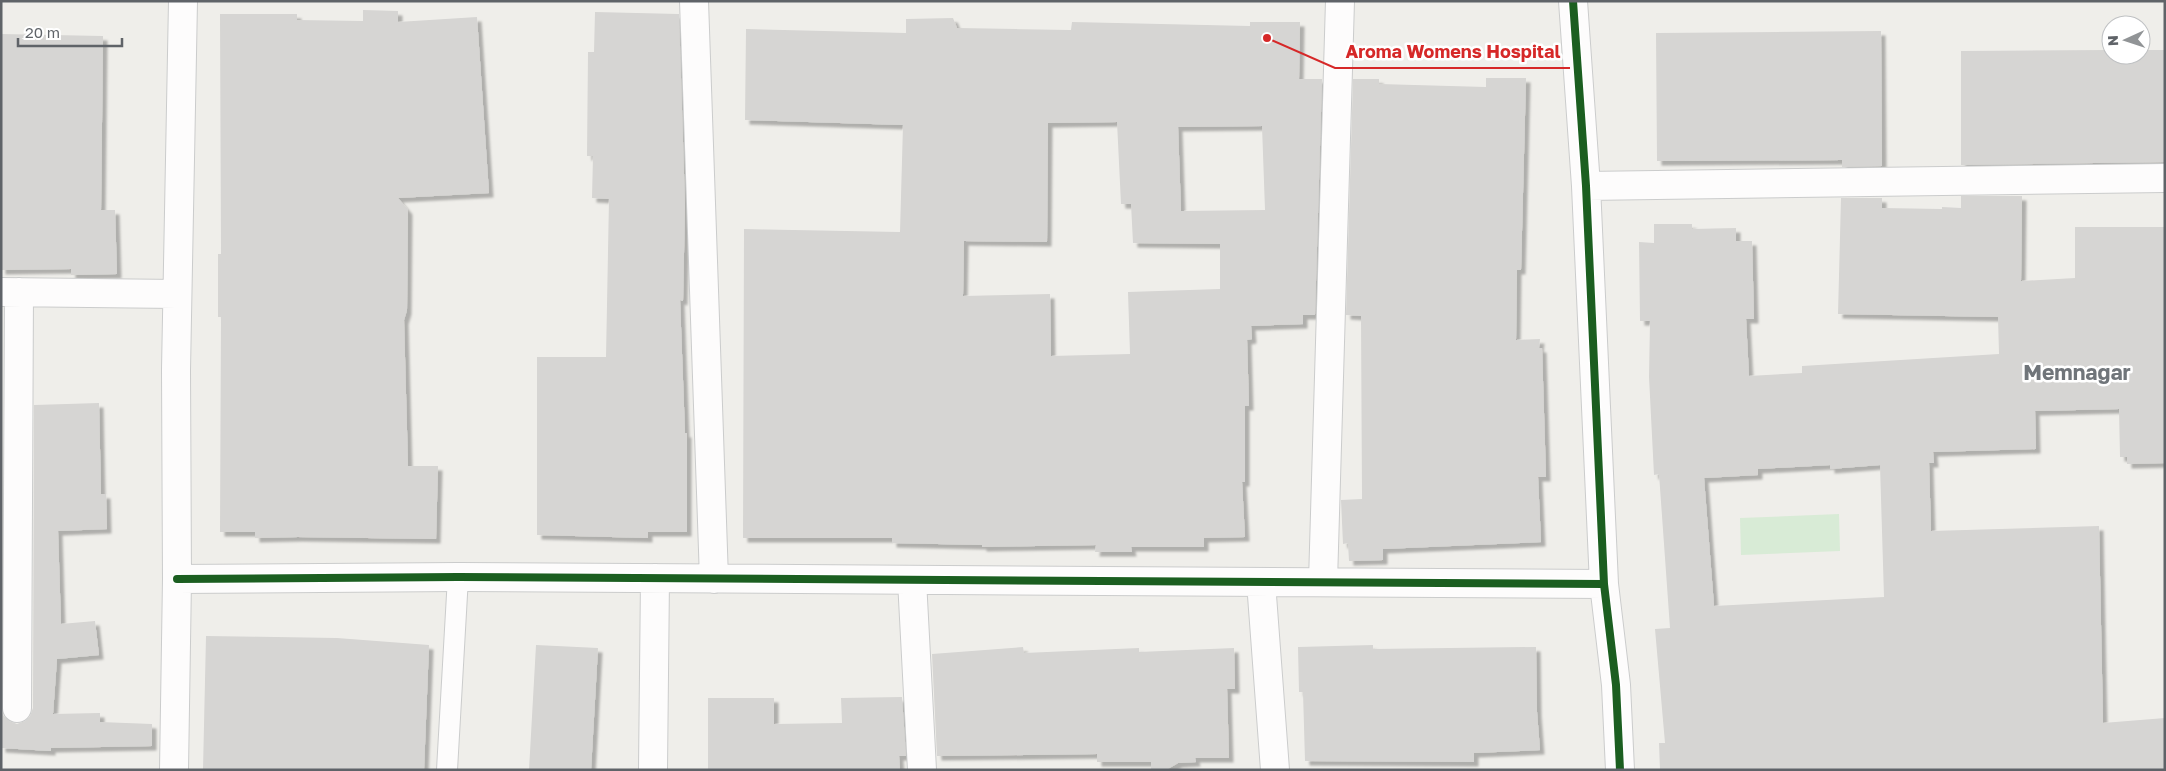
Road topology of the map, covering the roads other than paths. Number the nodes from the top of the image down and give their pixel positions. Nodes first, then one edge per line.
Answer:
1 (183, 1) edge
2 (694, 1) edge
3 (1340, 1) edge
4 (1573, 1) edge
5 (2165, 178) edge
6 (1586, 186) junction
7 (10, 292) edge
8 (177, 294) junction
9 (458, 577) junction
10 (655, 578) junction
11 (177, 579) junction
12 (714, 579) junction
13 (912, 580) junction
14 (1261, 582) junction
15 (1324, 582) junction
16 (1604, 584) junction
17 (17, 708) dead end
18 (174, 770) edge
19 (447, 770) edge
20 (653, 770) edge
21 (922, 770) edge
22 (1275, 770) edge
23 (1620, 770) edge

1 - 8 street
2 - 12 street
3 - 15 street
4 - 6 street
5 - 6 street
6 - 16 street
7 - 8 street
7 - 17 street
8 - 11 street
9 - 10 street
9 - 11 street
9 - 19 lane
10 - 12 street
10 - 20 street
11 - 18 street
12 - 13 street
13 - 14 street
13 - 21 street
14 - 15 street
14 - 22 street
15 - 16 street
16 - 23 street

